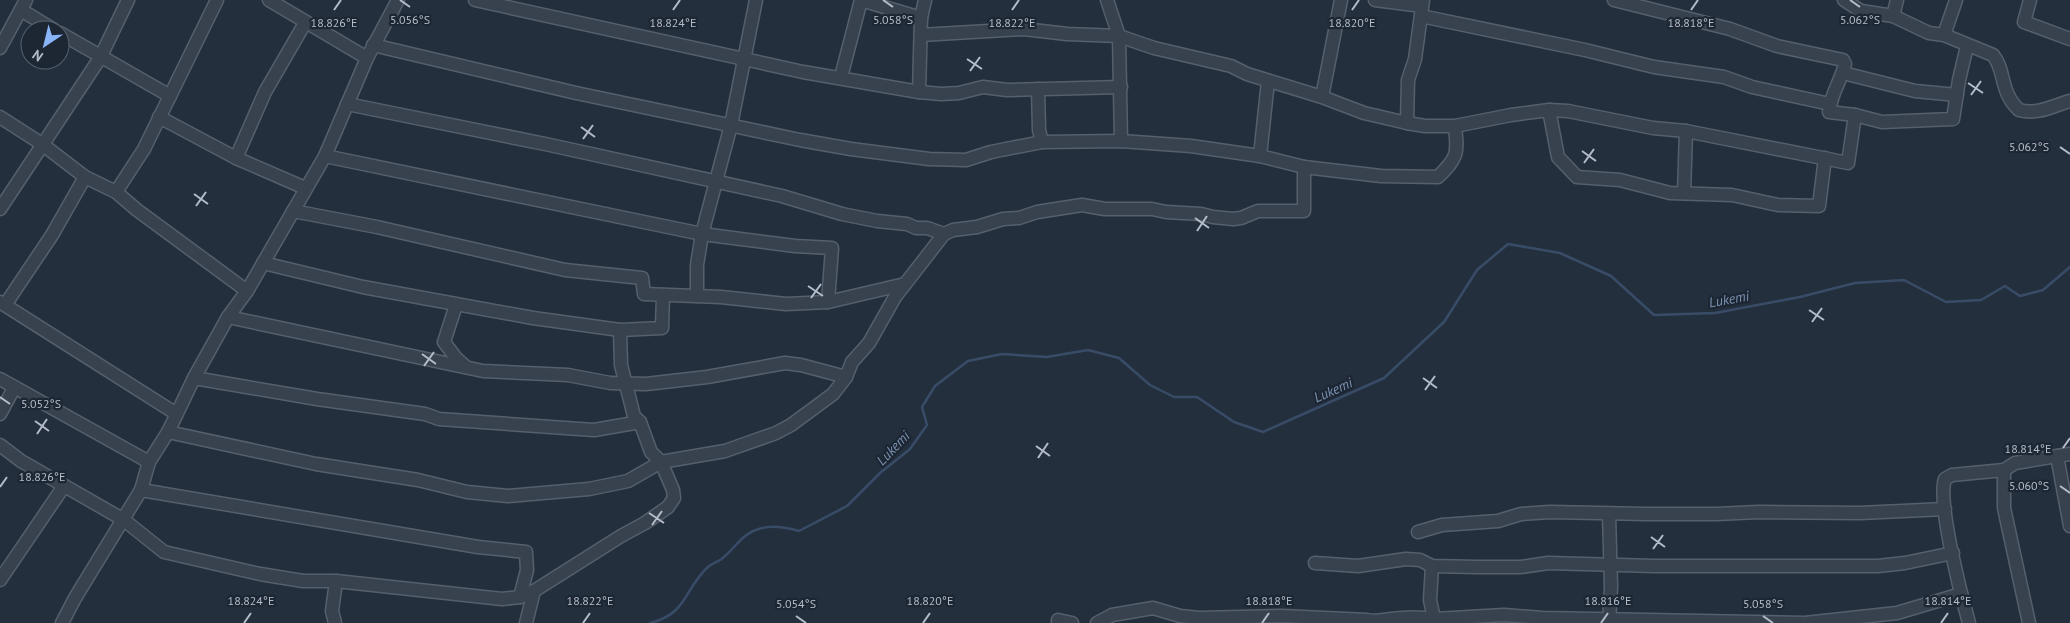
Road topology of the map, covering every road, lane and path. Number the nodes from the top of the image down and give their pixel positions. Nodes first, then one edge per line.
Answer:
1 (128, 0) edge
2 (217, 0) edge
3 (268, 0) edge
4 (398, 0) edge
5 (475, 0) edge
6 (756, 0) edge
7 (925, 0) edge
8 (1107, 0) edge
9 (1341, 0) edge
10 (1375, 0) edge
11 (1614, 0) edge
12 (1844, 0) edge
13 (1897, 0) edge
14 (1956, 0) edge
15 (2030, 0) edge
16 (23, 5) edge
17 (1422, 7) edge
18 (1893, 16) junction
19 (921, 18) junction
20 (42, 20) edge
21 (305, 23) junction
22 (921, 35) junction
23 (1944, 35) junction
24 (1119, 36) junction
25 (70, 39) edge
26 (2070, 39) edge
27 (373, 45) junction
28 (1967, 46) junction
29 (0, 48) edge
30 (100, 58) junction
31 (367, 58) junction
32 (744, 59) junction
33 (1843, 73) junction
34 (841, 77) junction
35 (1268, 81) junction
36 (1121, 87) junction
37 (1038, 89) junction
38 (919, 92) junction
39 (1957, 95) junction
40 (170, 96) junction
41 (1322, 97) junction
42 (2070, 101) edge
43 (347, 104) junction
44 (1830, 104) junction
45 (1549, 110) junction
46 (1855, 115) junction
47 (0, 117) edge
48 (159, 117) junction
49 (1407, 123) junction
50 (731, 125) junction
51 (1455, 126) junction
52 (1686, 131) junction
53 (1121, 141) junction
54 (1042, 142) junction
55 (42, 144) junction
56 (325, 156) junction
57 (1260, 156) junction
58 (236, 158) junction
59 (1825, 158) junction
60 (1304, 167) junction
61 (85, 177) junction
62 (715, 182) junction
63 (305, 188) junction
64 (116, 192) junction
65 (1684, 193) junction
66 (0, 209) edge
67 (293, 211) junction
68 (702, 234) junction
69 (944, 234) junction
70 (263, 263) junction
71 (905, 284) junction
72 (247, 291) junction
73 (663, 295) junction
74 (697, 296) junction
75 (828, 302) junction
76 (3, 304) edge
77 (456, 305) junction
78 (228, 317) junction
79 (620, 330) junction
80 (466, 367) junction
81 (846, 377) junction
82 (194, 378) junction
83 (0, 379) edge
84 (626, 383) junction
85 (14, 388) junction
86 (175, 413) junction
87 (0, 414) edge
88 (640, 422) junction
89 (168, 432) junction
90 (0, 445) edge
91 (2064, 455) edge
92 (149, 462) junction
93 (661, 462) junction
94 (2004, 470) junction
95 (64, 486) junction
96 (142, 490) junction
97 (1944, 509) junction
98 (1609, 514) junction
99 (124, 520) junction
100 (2070, 526) edge
101 (1418, 532) dead end
102 (1953, 553) junction
103 (1315, 563) dead end
104 (1432, 566) junction
105 (1610, 566) junction
106 (0, 580) edge
107 (336, 581) junction
108 (534, 591) junction
109 (1961, 594) junction
110 (520, 597) junction
111 (1215, 620) edge
112 (1435, 621) edge
113 (1609, 621) edge
114 (62, 623) edge
115 (335, 623) edge
116 (526, 623) edge
117 (1058, 623) edge
118 (1072, 623) edge
119 (1097, 623) edge
120 (1969, 623) edge
121 (2029, 623) edge

1 - 30 street
2 - 40 street
3 - 21 street
4 - 27 street
5 - 32 street
6 - 32 street
7 - 19 street
8 - 24 street
9 - 41 street
10 - 17 street
11 - 33 street
12 - 18 street
13 - 18 street
14 - 23 street
15 - 26 street
16 - 20 street
16 - 29 street
17 - 44 street
17 - 49 street
18 - 23 street
19 - 22 street
19 - 34 street
21 - 31 street
21 - 58 street
22 - 24 street
22 - 38 street
23 - 28 street
24 - 35 street
24 - 36 street
25 - 30 street
27 - 31 street
27 - 50 street
28 - 39 street
28 - 42 street
30 - 40 street
30 - 55 street
31 - 43 street
32 - 34 street
32 - 50 street
33 - 39 street
33 - 44 street
34 - 38 street
35 - 41 street
35 - 57 street
36 - 37 street
36 - 53 street
37 - 38 street
37 - 54 street
39 - 46 street
40 - 48 street
41 - 49 street
43 - 56 street
43 - 62 street
44 - 46 street
45 - 51 street
45 - 52 street
45 - 65 street
46 - 59 street
47 - 55 street
48 - 58 street
48 - 64 street
49 - 51 street
50 - 54 street
50 - 62 street
51 - 60 street
52 - 59 street
52 - 65 street
53 - 54 street
53 - 57 street
55 - 61 street
55 - 66 street
56 - 63 street
56 - 68 street
57 - 60 street
58 - 63 street
59 - 65 street
60 - 69 street
61 - 64 street
61 - 76 street
62 - 68 street
62 - 69 street
63 - 67 street
64 - 72 street
67 - 70 street
67 - 73 street
68 - 74 street
68 - 75 street
69 - 71 street
70 - 72 street
70 - 77 street
71 - 75 street
71 - 81 street
72 - 78 street
73 - 74 street
73 - 79 street
74 - 75 street
76 - 86 street
77 - 79 street
77 - 80 street
78 - 80 street
78 - 82 street
79 - 84 street
80 - 84 street
81 - 84 street
81 - 93 street
82 - 86 street
82 - 88 street
83 - 85 street
84 - 88 street
85 - 87 street
85 - 92 street
86 - 89 street
88 - 93 street
89 - 92 street
89 - 93 street
90 - 95 street
91 - 94 street
91 - 100 street
92 - 96 street
93 - 108 street
94 - 97 street
94 - 121 street
95 - 99 street
95 - 106 street
96 - 99 street
96 - 110 street
97 - 98 street
97 - 102 street
98 - 101 street
98 - 105 street
99 - 107 street
99 - 114 street
102 - 105 street
102 - 109 street
103 - 104 street
104 - 105 street
104 - 112 street
105 - 113 street
107 - 110 street
107 - 115 street
108 - 110 street
108 - 116 street
109 - 113 street
109 - 120 street
111 - 112 street
111 - 119 street
112 - 113 street
117 - 118 street

